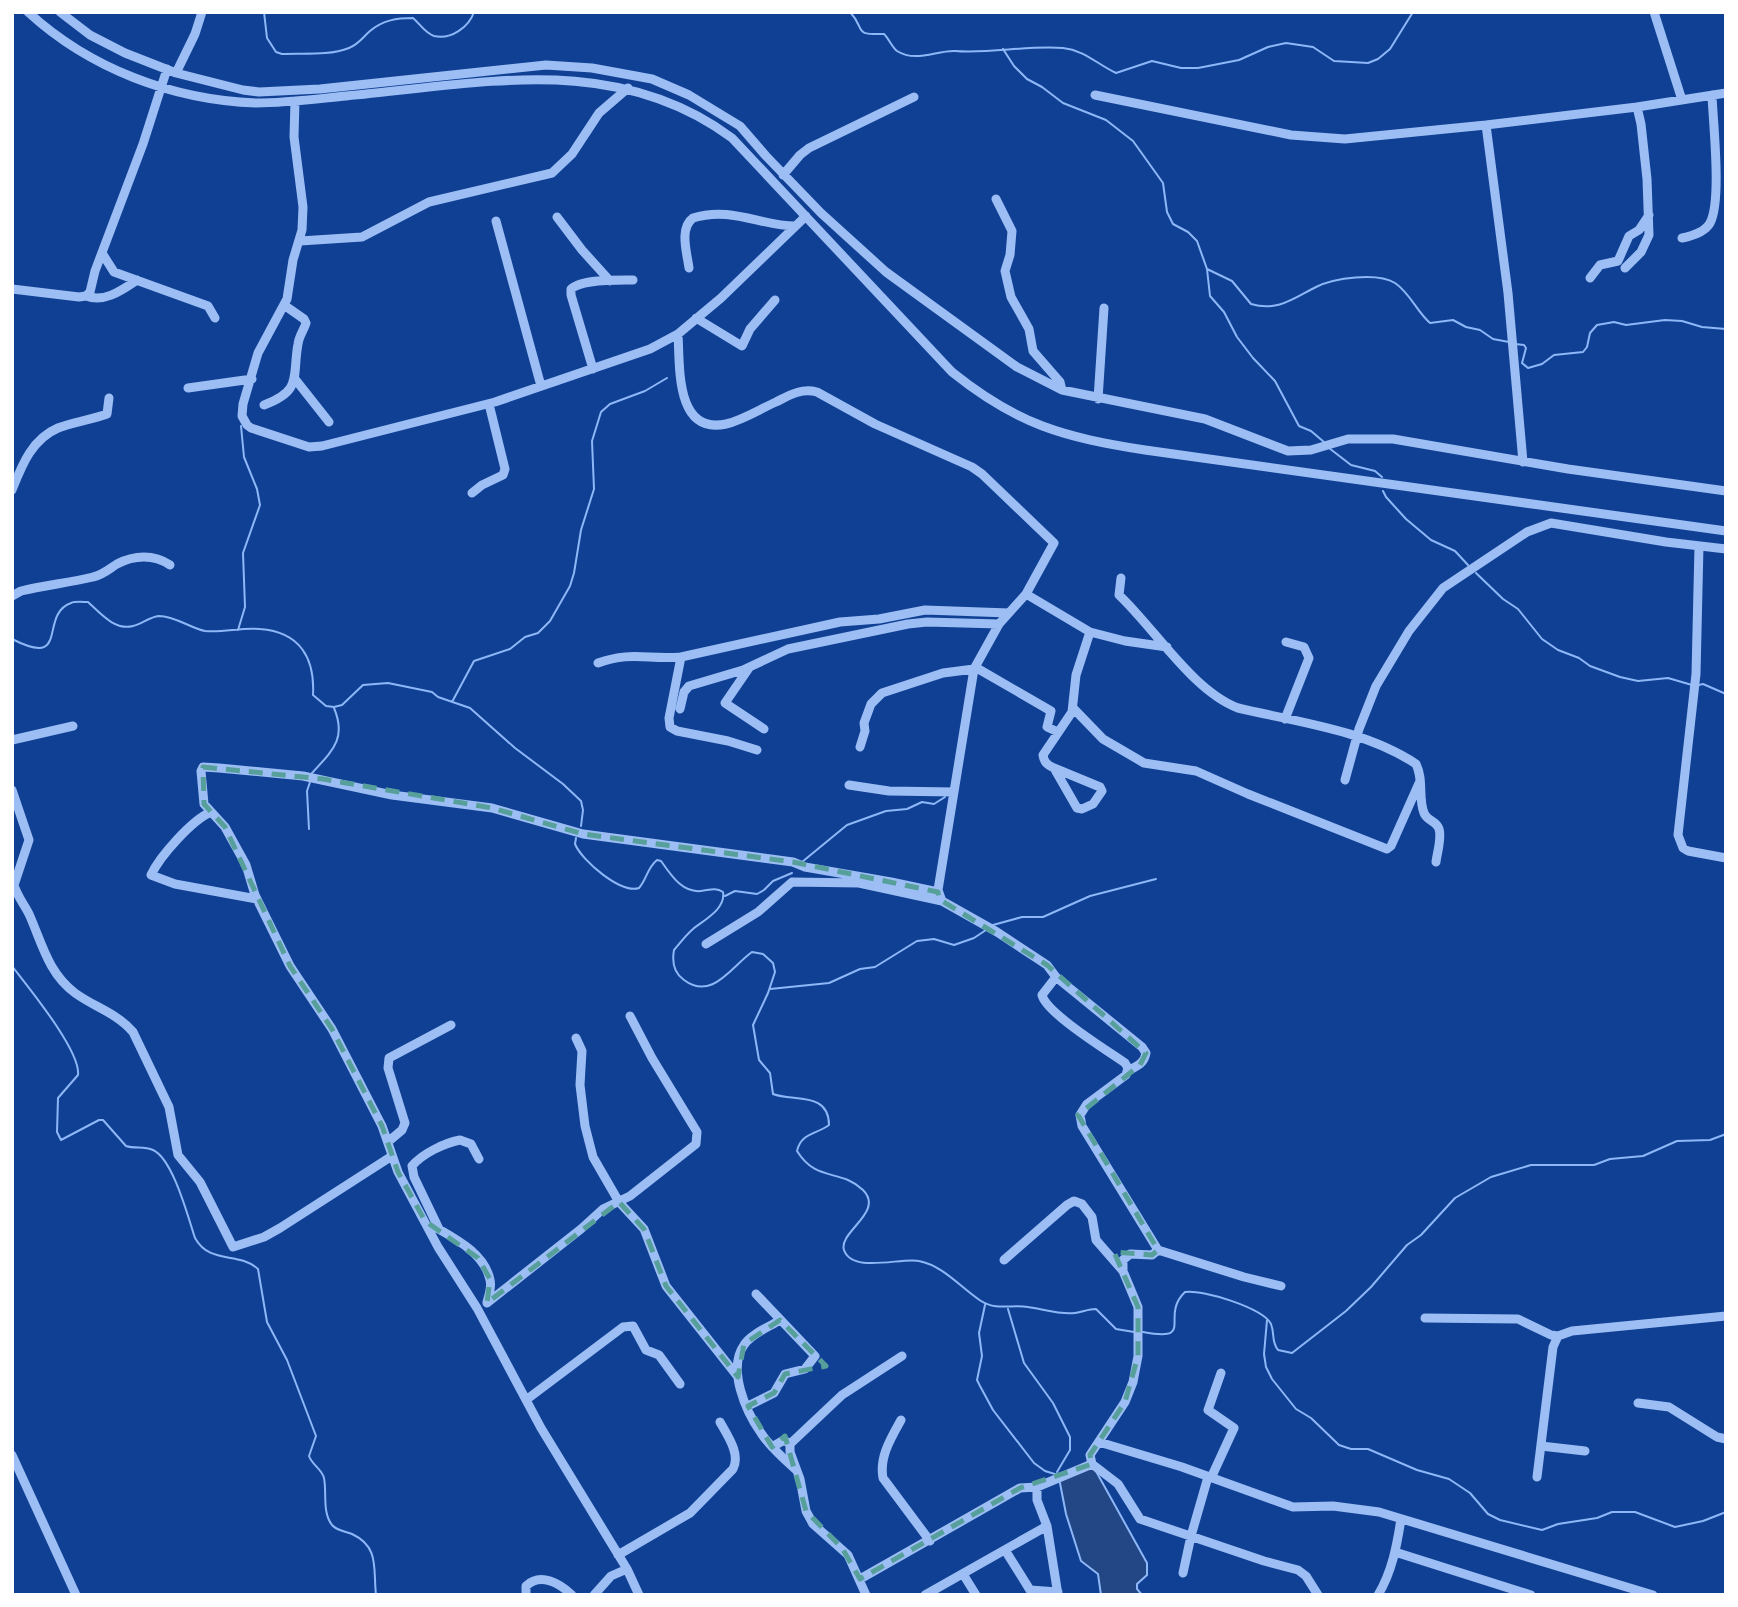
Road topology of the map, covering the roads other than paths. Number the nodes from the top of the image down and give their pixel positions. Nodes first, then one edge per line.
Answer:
1 (28, 12) edge
2 (60, 12) edge
3 (202, 12) edge
4 (1654, 12) edge
5 (171, 71) junction
6 (160, 87) junction
7 (628, 88) junction
8 (1726, 93) edge
9 (1095, 95) dead end
10 (1712, 95) junction
11 (914, 97) dead end
12 (1682, 100) junction
13 (295, 101) junction
14 (1637, 107) junction
15 (1486, 125) junction
16 (783, 175) junction
17 (1716, 193) junction
18 (996, 199) dead end
19 (1726, 200) edge
20 (1649, 215) junction
21 (806, 216) junction
22 (557, 217) dead end
23 (496, 221) dead end
24 (796, 226) junction
25 (1682, 238) dead end
26 (300, 241) junction
27 (102, 253) junction
28 (689, 268) dead end
29 (1625, 268) dead end
30 (1590, 278) dead end
31 (137, 280) junction
32 (633, 280) dead end
33 (610, 281) junction
34 (12, 289) edge
35 (86, 296) junction
36 (775, 300) dead end
37 (284, 305) junction
38 (1104, 308) dead end
39 (215, 318) dead end
40 (696, 318) junction
41 (678, 334) junction
42 (1044, 364) junction
43 (593, 369) junction
44 (1030, 374) junction
45 (252, 379) junction
46 (295, 379) junction
47 (541, 386) junction
48 (188, 388) dead end
49 (1062, 390) junction
50 (109, 398) dead end
51 (1098, 398) junction
52 (489, 404) junction
53 (264, 405) dead end
54 (329, 422) dead end
55 (1523, 462) junction
56 (16, 473) edge
57 (12, 490) edge
58 (1726, 491) edge
59 (472, 493) dead end
60 (1726, 531) edge
61 (1699, 546) junction
62 (1726, 549) edge
63 (170, 565) dead end
64 (1121, 578) dead end
65 (1026, 594) junction
66 (12, 596) edge
67 (1009, 613) junction
68 (999, 624) junction
69 (1090, 632) junction
70 (1286, 642) dead end
71 (1167, 647) junction
72 (681, 657) junction
73 (598, 663) dead end
74 (749, 668) junction
75 (974, 668) junction
76 (1073, 708) junction
77 (680, 709) dead end
78 (1285, 719) junction
79 (73, 726) dead end
80 (764, 729) dead end
81 (1058, 732) junction
82 (1357, 737) junction
83 (12, 740) edge
84 (860, 747) dead end
85 (757, 750) dead end
86 (1054, 768) junction
87 (1421, 779) junction
88 (1346, 780) dead end
89 (849, 785) dead end
90 (12, 790) edge
91 (954, 792) junction
92 (211, 812) junction
93 (1726, 858) edge
94 (1436, 862) dead end
95 (13, 878) edge
96 (940, 897) junction
97 (257, 899) junction
98 (706, 944) dead end
99 (1056, 977) junction
100 (630, 1016) dead end
101 (451, 1025) dead end
102 (576, 1038) dead end
103 (1128, 1071) junction
104 (388, 1141) junction
105 (392, 1156) junction
106 (479, 1159) dead end
107 (619, 1202) junction
108 (425, 1221) junction
109 (439, 1229) junction
110 (1158, 1250) junction
111 (1004, 1260) dead end
112 (1123, 1271) junction
113 (1281, 1286) dead end
114 (756, 1294) dead end
115 (482, 1306) junction
116 (1726, 1316) edge
117 (1425, 1318) dead end
118 (780, 1320) junction
119 (1558, 1336) junction
120 (902, 1356) dead end
121 (1221, 1373) dead end
122 (738, 1377) junction
123 (680, 1384) dead end
124 (526, 1400) junction
125 (1637, 1403) dead end
126 (748, 1406) junction
127 (901, 1420) dead end
128 (720, 1422) dead end
129 (1726, 1439) edge
130 (1099, 1442) junction
131 (790, 1444) junction
132 (1541, 1446) junction
133 (772, 1447) junction
134 (1585, 1451) dead end
135 (12, 1455) edge
136 (1092, 1464) junction
137 (797, 1471) junction
138 (1537, 1477) dead end
139 (1209, 1478) junction
140 (1037, 1487) junction
141 (1401, 1518) junction
142 (1047, 1526) junction
143 (1191, 1536) junction
144 (930, 1541) junction
145 (1005, 1550) junction
146 (1395, 1552) junction
147 (618, 1555) junction
148 (626, 1569) junction
149 (1183, 1573) dead end
150 (963, 1574) junction
151 (860, 1579) junction
152 (1058, 1593) edge
153 (76, 1595) edge
154 (526, 1595) edge
155 (572, 1595) edge
156 (594, 1595) edge
157 (639, 1595) edge
158 (866, 1595) edge
159 (925, 1595) edge
160 (976, 1595) edge
161 (1318, 1595) edge
162 (1378, 1595) edge
163 (1531, 1595) edge
164 (1653, 1595) edge

1 - 6 street
2 - 5 street
3 - 5 street
4 - 12 street
5 - 6 street
5 - 16 street
6 - 13 street
6 - 27 street
7 - 13 street
7 - 21 street
7 - 26 street
8 - 10 street
9 - 15 street
10 - 12 street
10 - 17 street
11 - 16 street
12 - 14 street
13 - 26 street
14 - 15 street
14 - 20 street
15 - 55 street
16 - 44 street
17 - 19 street
17 - 25 street
18 - 42 street
20 - 29 street
20 - 30 street
21 - 24 street
21 - 60 street
22 - 33 street
23 - 47 street
24 - 28 street
24 - 40 street
26 - 37 street
27 - 31 street
27 - 35 street
31 - 35 street
31 - 39 street
32 - 33 street
33 - 43 street
34 - 35 street
36 - 40 street
37 - 45 street
37 - 46 street
38 - 51 street
40 - 41 street
41 - 43 street
41 - 65 street
42 - 44 street
42 - 49 street
43 - 47 street
44 - 49 street
45 - 48 street
45 - 52 street
46 - 53 street
46 - 54 street
47 - 52 street
49 - 51 street
50 - 56 street
51 - 55 street
52 - 59 street
55 - 58 street
56 - 57 street
61 - 62 street
61 - 82 street
61 - 93 street
63 - 66 street
64 - 71 street
65 - 67 street
65 - 69 street
67 - 68 street
67 - 72 street
68 - 74 street
68 - 75 street
69 - 71 street
69 - 76 street
70 - 78 street
71 - 78 street
72 - 73 street
72 - 85 street
74 - 77 street
74 - 80 street
75 - 81 street
75 - 84 street
75 - 91 street
76 - 81 street
76 - 87 street
78 - 82 street
79 - 83 street
81 - 86 street
82 - 87 street
82 - 88 street
86 - 86 street
87 - 94 street
89 - 91 street
90 - 95 street
91 - 96 street
92 - 96 street
92 - 97 street
92 - 97 street
95 - 105 street
96 - 98 street
96 - 99 street
97 - 104 street
99 - 103 street
99 - 103 street
100 - 107 street
101 - 104 street
102 - 107 street
103 - 110 street
104 - 105 street
105 - 108 street
106 - 109 street
107 - 115 street
107 - 122 street
108 - 109 street
108 - 115 street
109 - 115 street
110 - 112 street
110 - 113 street
111 - 112 street
112 - 130 street
114 - 118 street
115 - 124 street
116 - 119 street
117 - 119 street
118 - 122 street
118 - 126 street
119 - 132 street
120 - 131 street
121 - 139 street
122 - 126 street
123 - 124 street
124 - 147 street
125 - 129 street
126 - 133 street
127 - 144 street
128 - 147 street
130 - 136 street
130 - 139 street
131 - 133 street
131 - 137 street
132 - 134 street
132 - 138 street
133 - 137 street
135 - 153 street
136 - 140 street
136 - 143 street
137 - 151 street
139 - 141 street
139 - 143 street
140 - 142 street
140 - 144 street
141 - 146 street
141 - 164 street
142 - 145 street
142 - 152 street
143 - 149 street
143 - 161 street
144 - 151 street
145 - 150 street
145 - 152 street
146 - 162 street
146 - 163 street
147 - 148 street
148 - 156 street
148 - 157 street
150 - 159 street
150 - 160 street
151 - 158 street
154 - 155 street

